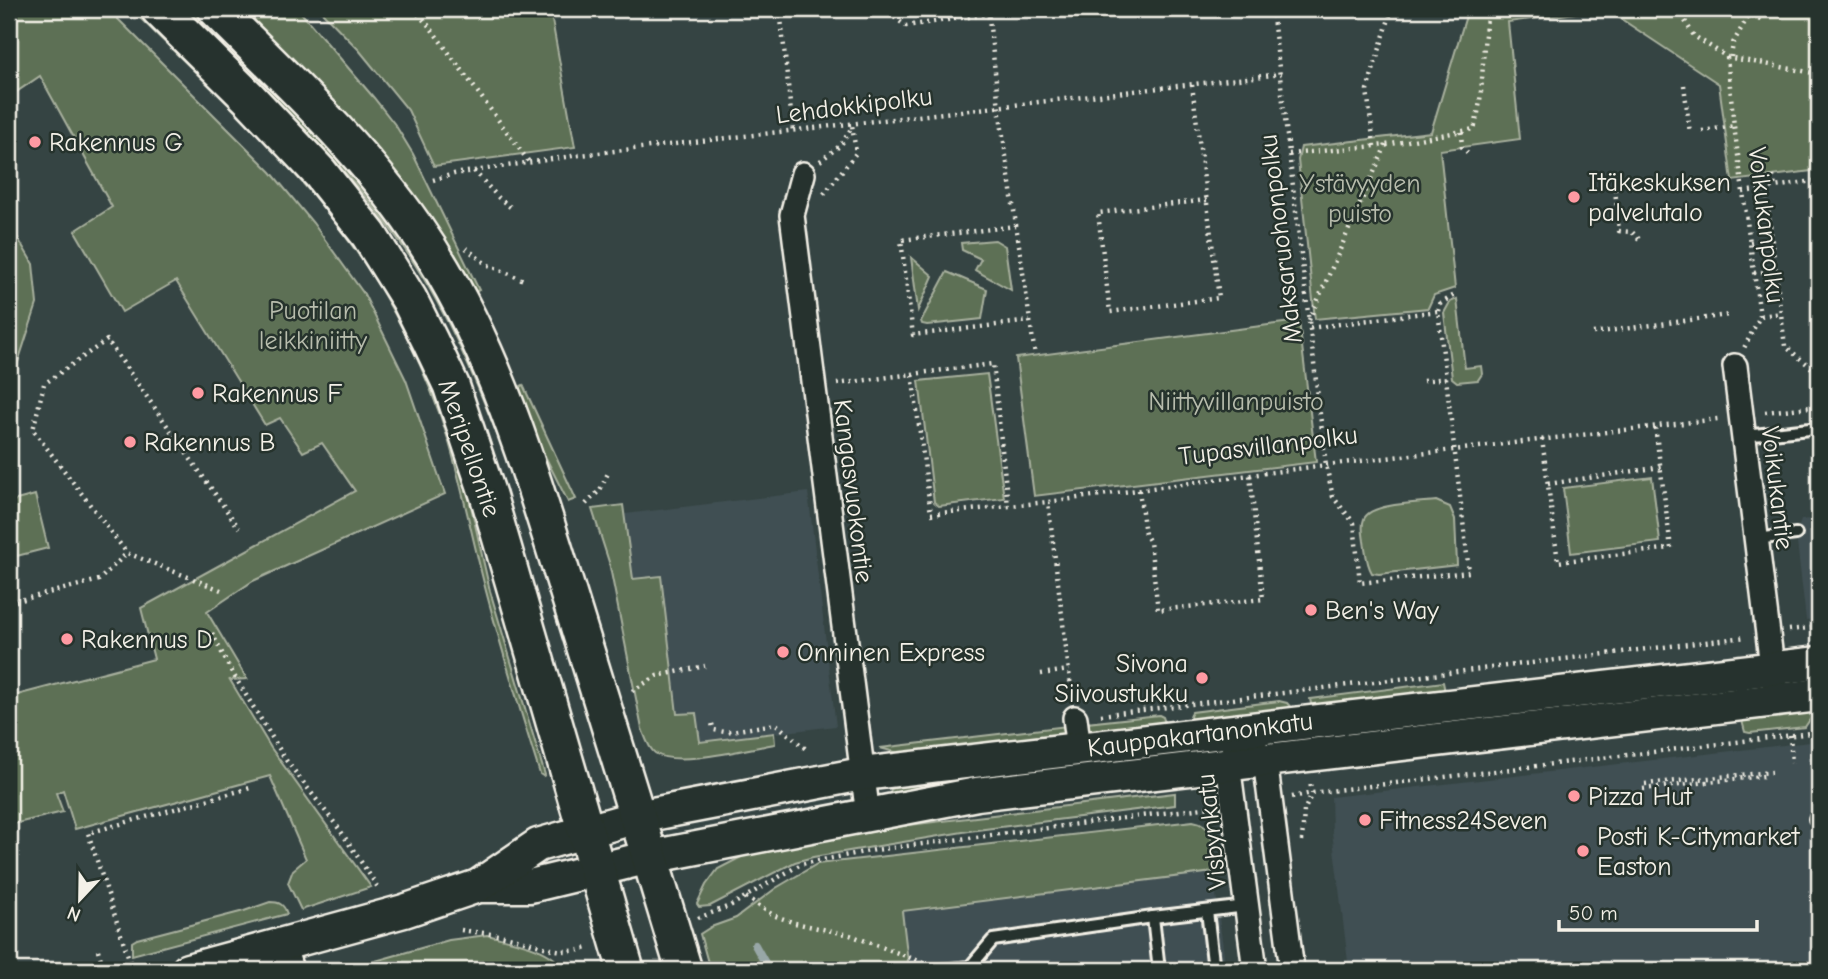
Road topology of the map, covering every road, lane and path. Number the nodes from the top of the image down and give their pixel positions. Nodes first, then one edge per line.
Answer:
1 (159, 9) edge
2 (216, 9) edge
3 (414, 9) edge
4 (780, 9) edge
5 (883, 9) edge
6 (1272, 9) edge
7 (1392, 9) edge
8 (1489, 9) edge
9 (1678, 9) edge
10 (1740, 9) edge
11 (988, 11) edge
12 (1749, 15) junction
13 (1762, 21) dead end
14 (1729, 57) junction
15 (1819, 73) edge
16 (1281, 74) junction
17 (1192, 85) junction
18 (1684, 85) dead end
19 (999, 108) junction
20 (852, 125) junction
21 (1734, 126) junction
22 (1702, 131) dead end
23 (793, 132) junction
24 (1461, 132) junction
25 (1690, 132) dead end
26 (1386, 145) junction
27 (1374, 146) junction
28 (856, 153) dead end
29 (1289, 154) junction
30 (1469, 154) dead end
31 (529, 162) junction
32 (474, 170) junction
33 (803, 174) joint
34 (1773, 176) dead end
35 (1764, 177) dead end
36 (433, 180) dead end
37 (1819, 180) edge
38 (1775, 187) junction
39 (1766, 188) junction
40 (1615, 189) dead end
41 (1743, 192) junction
42 (1207, 200) junction
43 (514, 210) dead end
44 (1016, 226) junction
45 (1772, 239) junction
46 (1643, 242) dead end
47 (1750, 242) junction
48 (464, 247) dead end
49 (1776, 271) junction
50 (1754, 273) junction
51 (526, 281) dead end
52 (1456, 294) dead end
53 (1438, 311) junction
54 (1781, 313) junction
55 (1728, 315) dead end
56 (1760, 316) junction
57 (1030, 321) junction
58 (1309, 321) junction
59 (1310, 328) junction
60 (1593, 333) dead end
61 (1035, 355) dead end
62 (1735, 366) joint
63 (912, 374) junction
64 (1819, 374) edge
65 (1447, 378) junction
66 (1423, 381) dead end
67 (831, 384) dead end
68 (1819, 406) edge
69 (1771, 411) dead end
70 (1656, 426) junction
71 (1742, 426) junction
72 (1819, 428) edge
73 (1542, 439) junction
74 (1456, 449) junction
75 (1326, 465) junction
76 (1661, 467) junction
77 (608, 471) dead end
78 (1250, 475) junction
79 (1548, 484) junction
80 (1139, 490) junction
81 (1048, 502) junction
82 (586, 504) dead end
83 (1008, 506) junction
84 (239, 528) dead end
85 (1796, 534) dead end
86 (1756, 539) junction
87 (127, 553) junction
88 (221, 590) dead end
89 (9, 603) edge
90 (1819, 627) edge
91 (1798, 629) dead end
92 (212, 633) dead end
93 (1755, 635) dead end
94 (1819, 663) edge
95 (705, 666) dead end
96 (1772, 669) junction
97 (1069, 670) junction
98 (1041, 674) dead end
99 (632, 691) dead end
100 (1819, 695) edge
101 (1776, 700) junction
102 (712, 724) dead end
103 (1241, 730) junction
104 (1819, 732) edge
105 (1077, 733) junction
106 (1790, 735) junction
107 (807, 750) dead end
108 (1265, 760) junction
109 (1792, 763) dead end
110 (1228, 764) junction
111 (1819, 768) edge
112 (1811, 769) dead end
113 (1772, 772) dead end
114 (862, 774) junction
115 (1764, 776) dead end
116 (250, 788) dead end
117 (1299, 796) dead end
118 (1210, 807) dead end
119 (868, 816) junction
120 (638, 817) junction
121 (585, 832) junction
122 (650, 858) junction
123 (596, 869) junction
124 (478, 886) junction
125 (381, 893) dead end
126 (746, 897) junction
127 (1247, 906) junction
128 (1207, 911) junction
129 (1153, 917) junction
130 (698, 918) dead end
131 (461, 930) dead end
132 (98, 950) dead end
133 (572, 953) dead end
134 (287, 958) edge
135 (130, 962) dead end
136 (104, 969) edge
137 (188, 970) edge
138 (626, 970) edge
139 (684, 970) edge
140 (940, 970) edge
141 (1159, 970) edge
142 (1214, 970) edge
143 (1255, 970) edge
144 (1292, 970) edge

1 - 121 main road, Meripellontie
2 - 120 main road, Meripellontie
3 - 31 path
4 - 23 path
5 - 11 path
6 - 16 path, Maksaruohonpolku
7 - 27 path
8 - 24 path
9 - 14 path
10 - 12 path
11 - 19 path
12 - 13 path
12 - 14 path
14 - 15 path
14 - 21 path, Voikukanpolku
16 - 17 path, Lehdokkipolku
16 - 29 path, Maksaruohonpolku
17 - 19 path, Lehdokkipolku
17 - 42 path
18 - 25 path
19 - 20 path, Lehdokkipolku
19 - 44 path
20 - 23 path, Lehdokkipolku
20 - 28 path
20 - 33 path
21 - 22 path
21 - 41 path, Voikukanpolku
23 - 31 path, Lehdokkipolku
24 - 26 path
24 - 30 path
26 - 27 path
26 - 58 path
27 - 29 path
29 - 58 path, Maksaruohonpolku
31 - 32 path, Lehdokkipolku
32 - 36 path, Lehdokkipolku
32 - 43 path
33 - 114 street, Kangasvuokontie
34 - 38 path
35 - 39 path
37 - 38 path
38 - 39 path
39 - 41 path
39 - 45 path
40 - 46 path
41 - 47 path, Voikukanpolku
42 - 42 path
44 - 57 path
44 - 57 path
45 - 47 path
45 - 49 path
47 - 50 path, Voikukanpolku
48 - 51 path
49 - 50 path
49 - 54 path
50 - 56 path, Voikukanpolku
52 - 53 path
53 - 59 path
53 - 65 path
54 - 56 path
54 - 64 path
55 - 60 path
56 - 62 path, Voikukanpolku
57 - 61 path
58 - 59 path, Maksaruohonpolku
59 - 75 path, Maksaruohonpolku
62 - 71 street, Voikukantie
63 - 67 path
63 - 83 path, Tupasvillanpolku
63 - 83 path
65 - 66 path
65 - 74 path
68 - 69 path
70 - 71 path, Tupasvillanpolku
70 - 73 path, Tupasvillanpolku
70 - 76 path
71 - 72 lane
71 - 86 street, Voikukantie
73 - 74 path, Tupasvillanpolku
73 - 79 path
74 - 75 path, Tupasvillanpolku
74 - 75 path, Maksaruohonpolku
75 - 78 path, Tupasvillanpolku
76 - 79 path
76 - 79 path
77 - 82 path
78 - 80 path, Tupasvillanpolku
78 - 80 path
80 - 81 path, Tupasvillanpolku
81 - 83 path, Tupasvillanpolku
81 - 97 path
84 - 87 path
85 - 86 lane
86 - 96 street, Voikukantie
87 - 88 path
87 - 89 path
90 - 91 path
92 - 125 path
93 - 105 path
94 - 96 main road, Kauppakartanonkatu
95 - 99 path
96 - 101 street, Voikukantie
96 - 103 main road, Kauppakartanonkatu
97 - 98 path
97 - 105 path
100 - 101 main road, Kauppakartanonkatu
101 - 108 main road, Kauppakartanonkatu
102 - 107 path
103 - 105 main road, Kauppakartanonkatu
103 - 108 street
103 - 110 street, Visbynkatu
104 - 106 path
105 - 114 main road, Kauppakartanonkatu
106 - 109 path
106 - 117 path
108 - 110 main road, Kauppakartanonkatu
108 - 144 street
110 - 119 main road, Kauppakartanonkatu
110 - 127 street, Visbynkatu
111 - 112 path
113 - 115 path
114 - 119 street, Kangasvuokontie
114 - 120 main road, Kauppakartanonkatu
116 - 135 path
118 - 126 path
119 - 122 main road, Kauppakartanonkatu
120 - 121 main road, Kauppakartanonkatu
120 - 122 main road, Meripellontie
121 - 123 main road, Meripellontie
121 - 124 main road, Kauppakartanonkatu
122 - 123 main road, Kauppakartanonkatu
122 - 139 main road, Meripellontie
123 - 124 main road, Kauppakartanonkatu
123 - 138 main road, Meripellontie
124 - 134 main road
126 - 130 path
126 - 140 path
127 - 128 lane
127 - 143 street, Visbynkatu
128 - 129 lane
128 - 142 lane
129 - 140 lane
129 - 141 lane
131 - 133 path
132 - 136 path
134 - 137 main road

